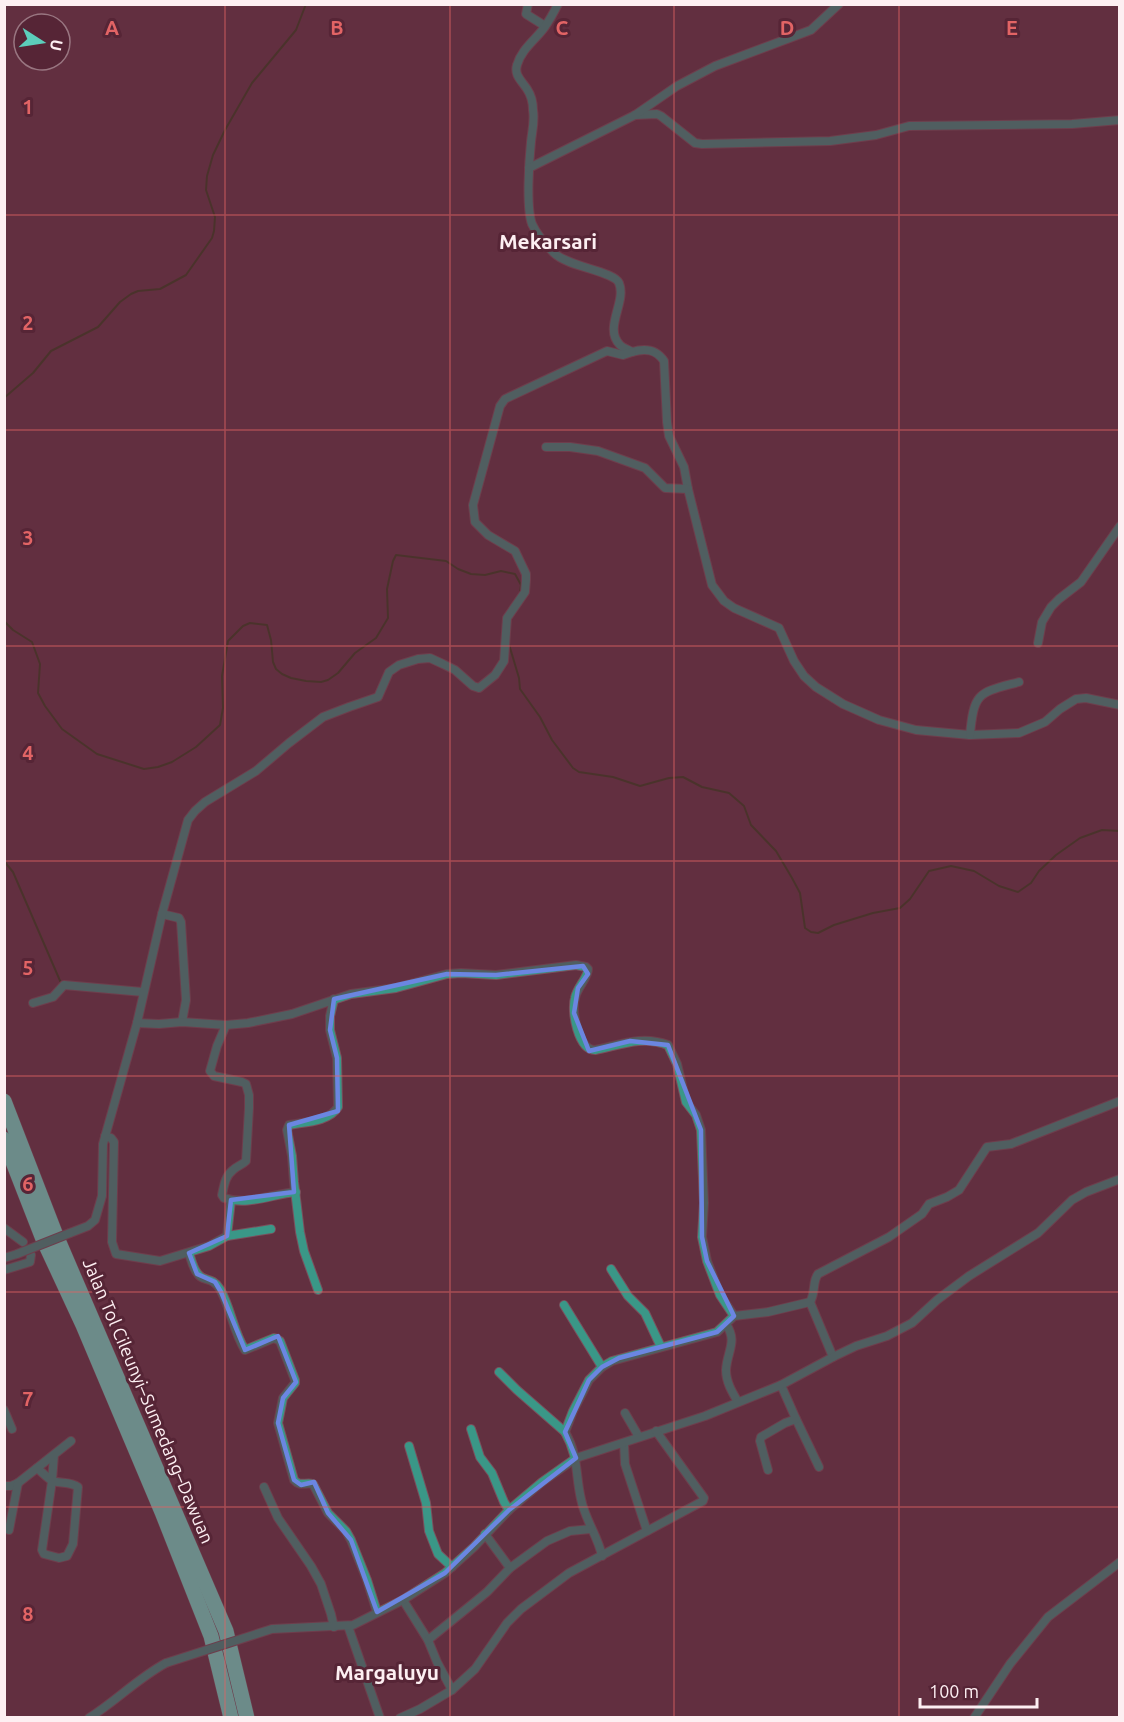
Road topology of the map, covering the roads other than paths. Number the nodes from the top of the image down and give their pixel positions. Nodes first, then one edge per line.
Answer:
1 (528, 4) edge
2 (558, 4) edge
3 (839, 4) edge
4 (545, 26) junction
5 (635, 115) junction
6 (1119, 120) edge
7 (529, 168) junction
8 (632, 352) junction
9 (546, 447) dead end
10 (688, 489) junction
11 (1119, 526) edge
12 (1038, 643) dead end
13 (1019, 682) dead end
14 (1119, 705) edge
15 (970, 735) junction
16 (162, 914) junction
17 (143, 992) junction
18 (334, 999) junction
19 (33, 1003) dead end
20 (182, 1022) junction
21 (137, 1023) junction
22 (226, 1025) junction
23 (4, 1101) edge
24 (1119, 1101) edge
25 (105, 1136) junction
26 (4, 1138) edge
27 (112, 1179) junction
28 (1119, 1179) edge
29 (103, 1180) junction
30 (296, 1192) junction
31 (231, 1200) junction
32 (4, 1228) edge
33 (270, 1229) dead end
34 (227, 1236) junction
35 (23, 1242) dead end
36 (189, 1253) junction
37 (31, 1255) dead end
38 (4, 1258) edge
39 (610, 1269) dead end
40 (4, 1270) edge
41 (318, 1290) dead end
42 (810, 1302) junction
43 (564, 1305) dead end
44 (734, 1316) junction
45 (726, 1324) junction
46 (661, 1347) junction
47 (833, 1357) junction
48 (602, 1368) junction
49 (499, 1372) dead end
50 (781, 1384) junction
51 (738, 1402) junction
52 (4, 1410) edge
53 (625, 1413) dead end
54 (796, 1419) junction
55 (12, 1429) dead end
56 (471, 1429) dead end
57 (656, 1431) junction
58 (565, 1432) junction
59 (639, 1437) junction
60 (71, 1441) dead end
61 (624, 1443) junction
62 (409, 1446) dead end
63 (54, 1455) junction
64 (576, 1458) junction
65 (819, 1467) dead end
66 (37, 1468) junction
67 (768, 1470) dead end
68 (52, 1481) junction
69 (18, 1483) junction
70 (4, 1486) edge
71 (264, 1487) dead end
72 (4, 1501) edge
73 (13, 1507) junction
74 (509, 1510) junction
75 (591, 1529) junction
76 (9, 1530) dead end
77 (647, 1531) junction
78 (485, 1534) junction
79 (602, 1556) junction
80 (1119, 1562) edge
81 (452, 1567) junction
82 (510, 1568) junction
83 (403, 1600) junction
84 (377, 1612) junction
85 (348, 1626) junction
86 (334, 1627) junction
87 (428, 1640) junction
88 (452, 1689) junction
89 (89, 1718) edge
90 (231, 1718) edge
91 (247, 1718) edge
92 (380, 1718) edge
93 (400, 1718) edge
94 (974, 1718) edge

1 - 4 street
2 - 4 street
3 - 5 street
4 - 7 street
5 - 6 street
5 - 7 street
7 - 8 street
8 - 10 street
8 - 16 street
9 - 10 street
10 - 15 street
11 - 12 street
13 - 15 street
14 - 15 street
16 - 17 street
16 - 20 street
17 - 19 street
17 - 21 street
18 - 22 street
18 - 30 street
18 - 44 street
20 - 21 street
20 - 22 street
21 - 25 street
22 - 31 street
23 - 91 highway, Jalan Tol Cileunyi–Sumedang–Dawuan
24 - 42 street
25 - 27 street
25 - 29 street
26 - 90 highway, Jalan Tol Cileunyi–Sumedang–Dawuan
27 - 29 street
27 - 36 street
28 - 47 street
29 - 38 street, bridge
30 - 31 street
30 - 41 street
31 - 34 street
32 - 35 street
33 - 34 street
34 - 36 street
36 - 84 street
37 - 40 street
39 - 46 street
42 - 44 street
42 - 47 street
43 - 48 street
44 - 45 street
45 - 46 street
45 - 51 street
46 - 48 street
47 - 50 street
48 - 58 street
49 - 58 street
50 - 51 street
50 - 54 street
51 - 57 street
52 - 55 street
53 - 59 street
54 - 65 street
54 - 67 street
56 - 74 street
57 - 59 street
57 - 77 street
58 - 64 street
59 - 61 street
60 - 63 street
61 - 64 street
61 - 77 street
62 - 81 street
63 - 66 street
63 - 68 street
64 - 74 street
64 - 75 street
66 - 68 street
66 - 69 street
68 - 68 street
69 - 70 street
69 - 73 street
71 - 86 street
72 - 73 street
73 - 76 street
74 - 78 street
75 - 79 street
75 - 82 street
77 - 79 street
78 - 81 street
78 - 82 street
79 - 88 street
80 - 94 street
81 - 83 street
82 - 87 street
83 - 84 street
83 - 87 street
84 - 85 street
85 - 86 street
85 - 92 street
86 - 89 street, bridge
87 - 88 street
88 - 93 street

